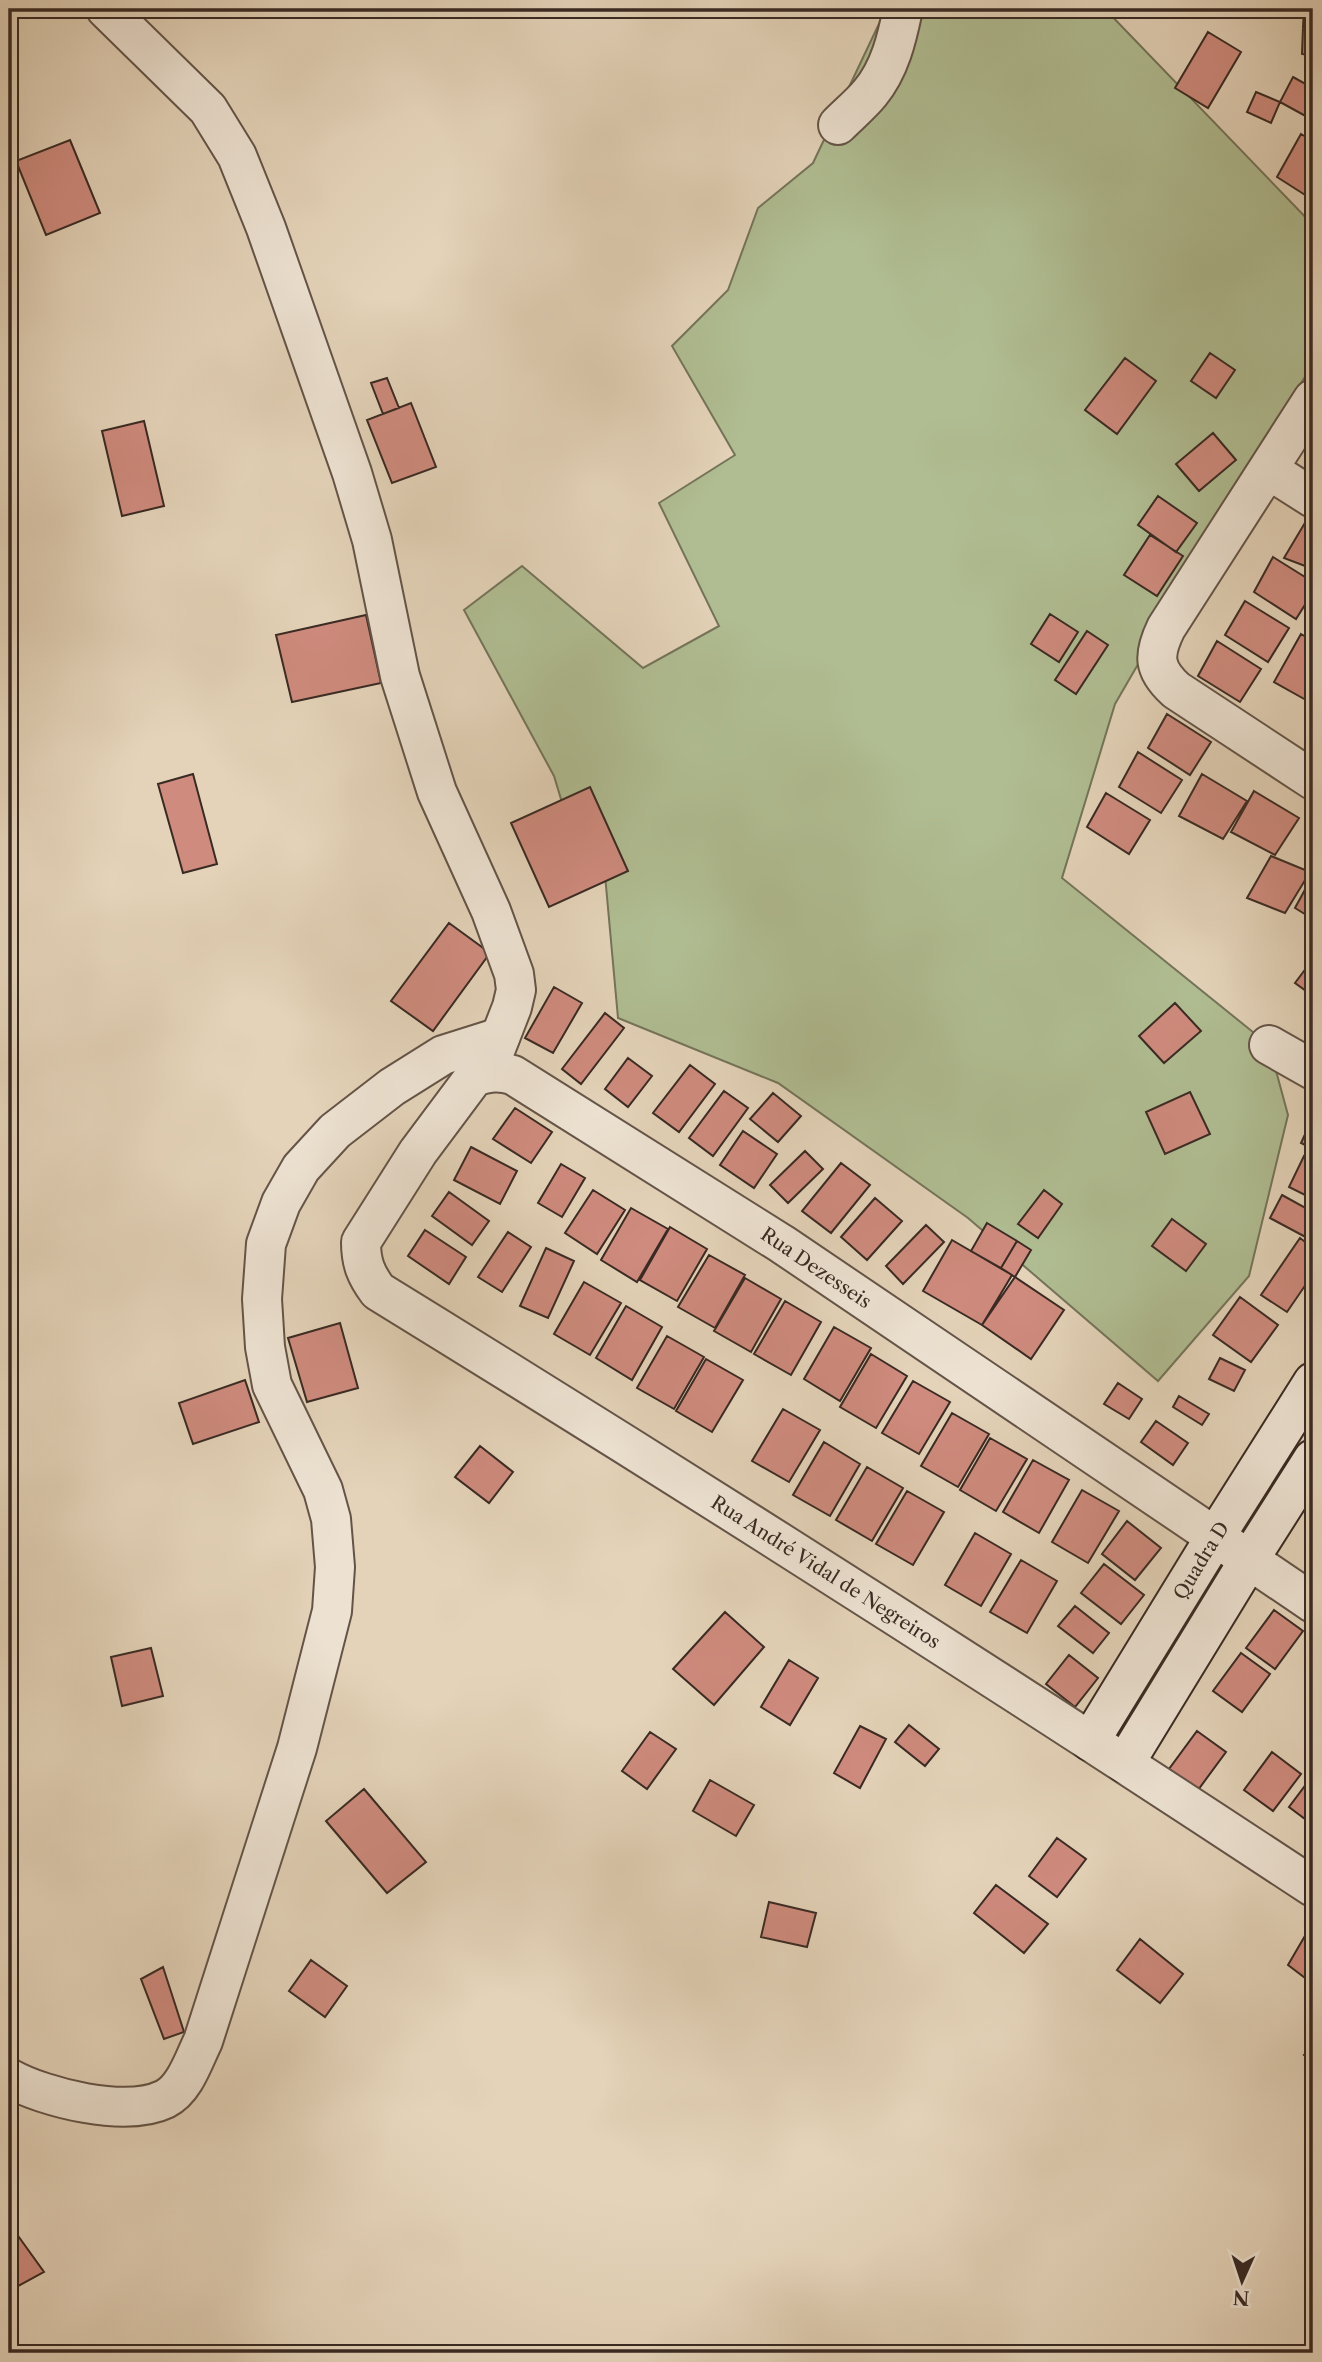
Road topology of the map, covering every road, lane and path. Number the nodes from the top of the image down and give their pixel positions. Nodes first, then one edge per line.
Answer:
1 (106, 9) edge
2 (903, 9) edge
3 (838, 125) dead end
4 (1313, 398) edge
5 (1269, 470) junction
6 (1313, 499) edge
7 (1313, 780) edge
8 (500, 1037) junction
9 (1269, 1045) dead end
10 (1313, 1070) edge
11 (486, 1073) junction
12 (1313, 1382) edge
13 (1313, 1460) edge
14 (1215, 1536) junction
15 (1249, 1560) junction
16 (1313, 1603) edge
17 (1090, 1741) junction
18 (1125, 1763) junction
19 (1313, 1887) edge
20 (9, 2078) edge

1 - 8 street
2 - 3 street
4 - 5 street
5 - 6 street
5 - 7 street
8 - 11 street
8 - 20 street
9 - 10 street
11 - 14 street, Rua Dezesseis
11 - 17 street, Rua André Vidal de Negreiros
12 - 14 street, Quadra D
13 - 15 street
14 - 15 street, Rua Dezesseis
14 - 17 street, Quadra D
15 - 16 street, Rua Dezesseis
15 - 18 street
17 - 18 street, Rua André Vidal de Negreiros
18 - 19 street, Rua André Vidal de Negreiros

